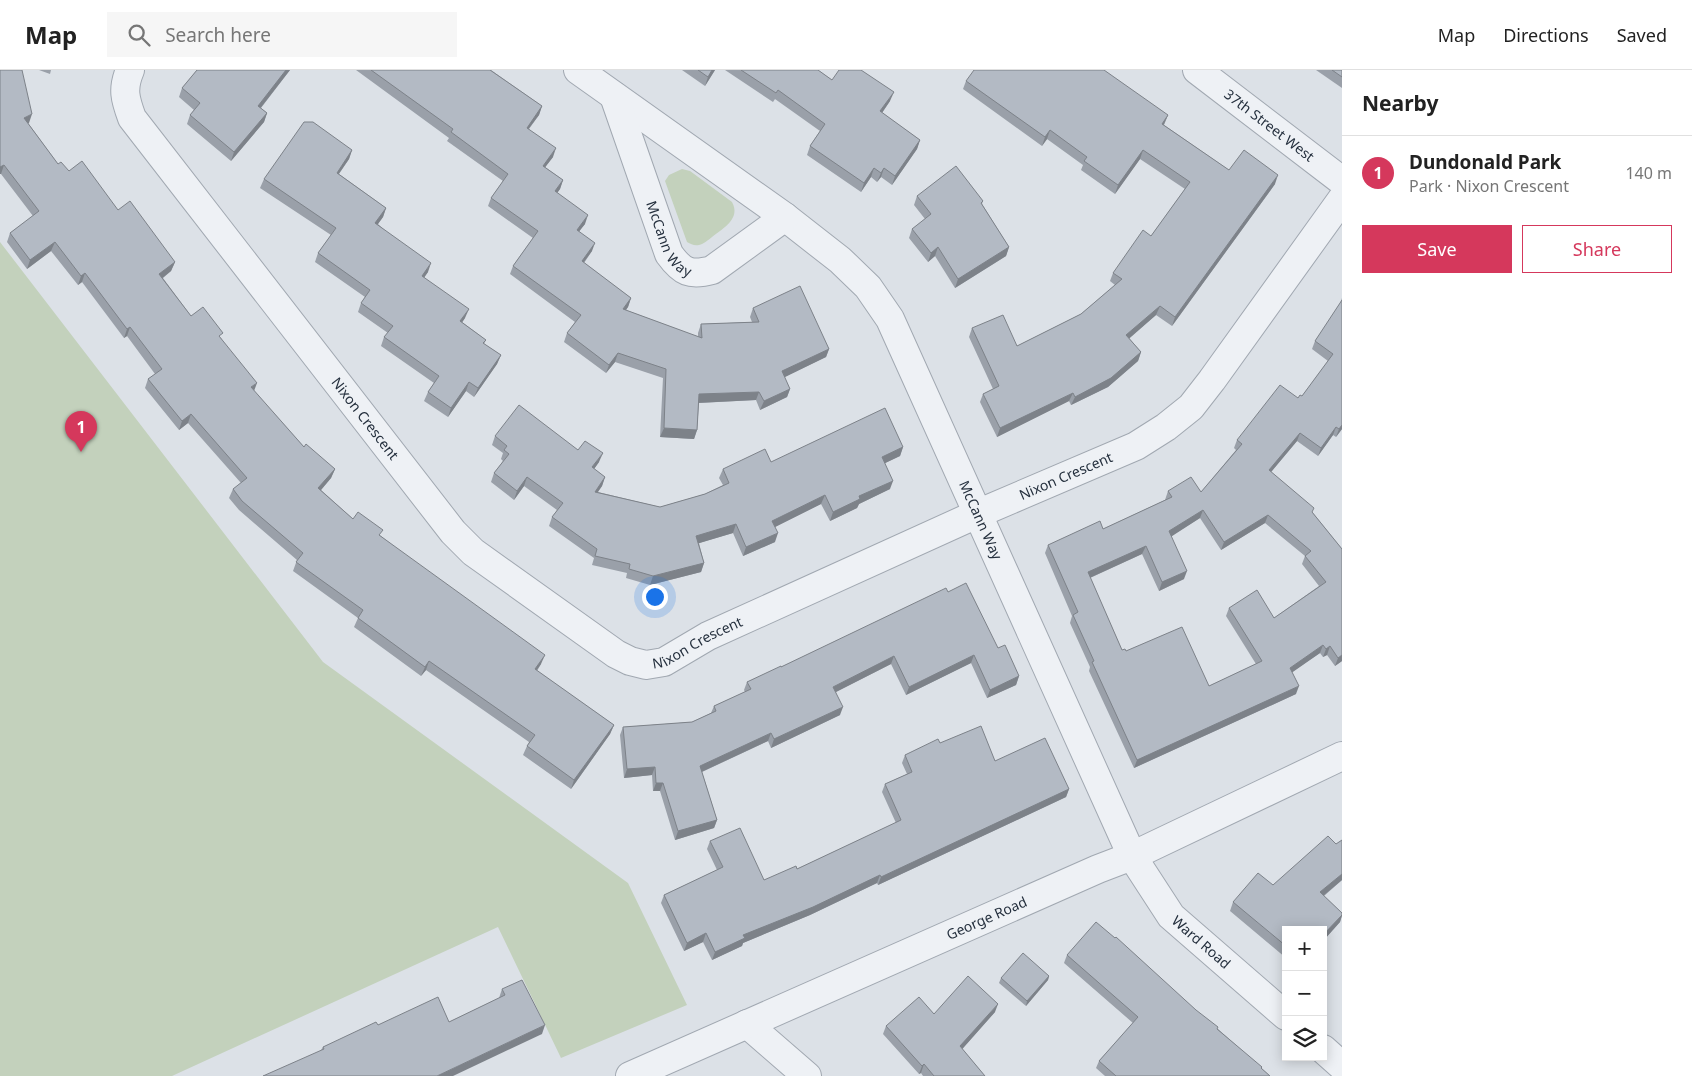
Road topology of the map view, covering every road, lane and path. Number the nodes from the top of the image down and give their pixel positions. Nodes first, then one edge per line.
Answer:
1 (130, 70) edge
2 (578, 70) edge
3 (1197, 70) edge
4 (614, 96) junction
5 (1342, 181) edge
6 (1342, 199) edge
7 (785, 217) junction
8 (977, 514) junction
9 (1342, 756) edge
10 (1132, 856) junction
11 (1282, 1013) edge
12 (747, 1024) junction
13 (1327, 1053) edge
14 (1342, 1066) edge
15 (630, 1076) edge
16 (807, 1076) edge

1 - 8 street, Nixon Crescent
2 - 4 street, McCann Way
3 - 5 street, 37th Street West
4 - 7 street, McCann Way
4 - 7 street, McCann Way
6 - 8 street, Nixon Crescent
7 - 8 street, McCann Way
8 - 10 street, McCann Way
9 - 10 street, George Road
10 - 11 street, Ward Road
10 - 12 street, George Road
12 - 15 street, George Road
12 - 16 street
13 - 14 street

